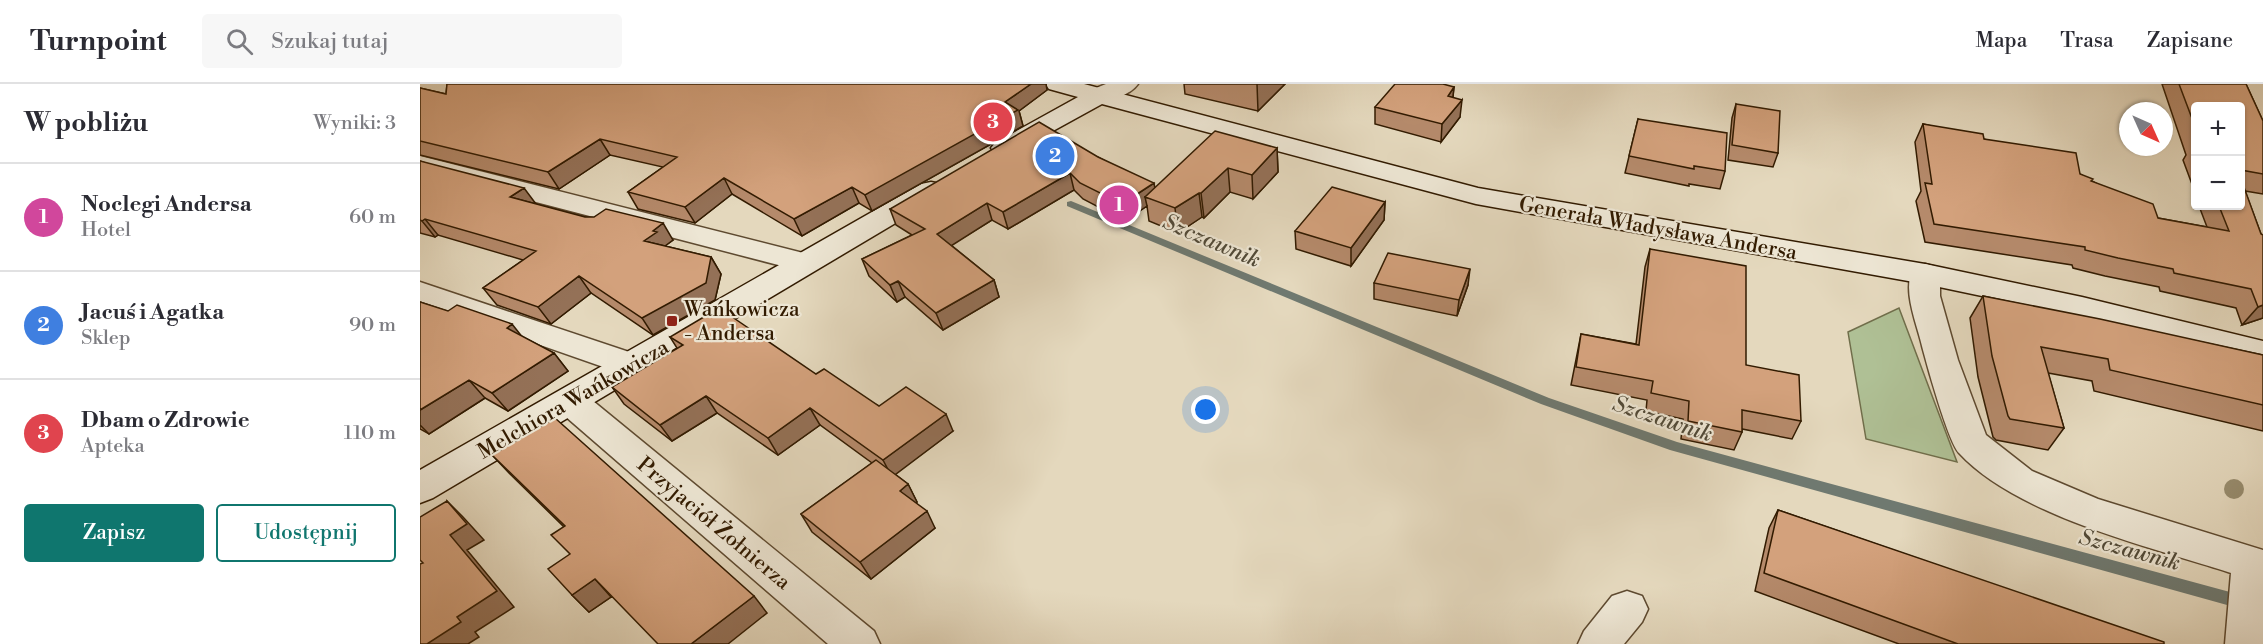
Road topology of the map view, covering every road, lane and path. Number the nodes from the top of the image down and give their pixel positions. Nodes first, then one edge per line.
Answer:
1 (1057, 84) edge
2 (1113, 90) edge
3 (985, 159) edge
4 (420, 164) edge
5 (955, 176) edge
6 (805, 263) junction
7 (1925, 274) junction
8 (420, 292) edge
9 (2263, 352) edge
10 (632, 365) junction
11 (570, 401) junction
12 (420, 488) edge
13 (2252, 596) edge
14 (1627, 609) dead end
15 (859, 644) edge
16 (1599, 644) edge

1 - 2 street, Generała Władysława Andersa
2 - 3 street
2 - 7 street, Generała Władysława Andersa
4 - 6 street
5 - 6 street, Melchiora Wańkowicza
6 - 10 street, Melchiora Wańkowicza
7 - 9 street, Generała Władysława Andersa
7 - 13 street
8 - 10 street
10 - 11 street, Melchiora Wańkowicza
11 - 12 street, Melchiora Wańkowicza
11 - 15 street, Przyjaciół Żołnierza
14 - 16 street

